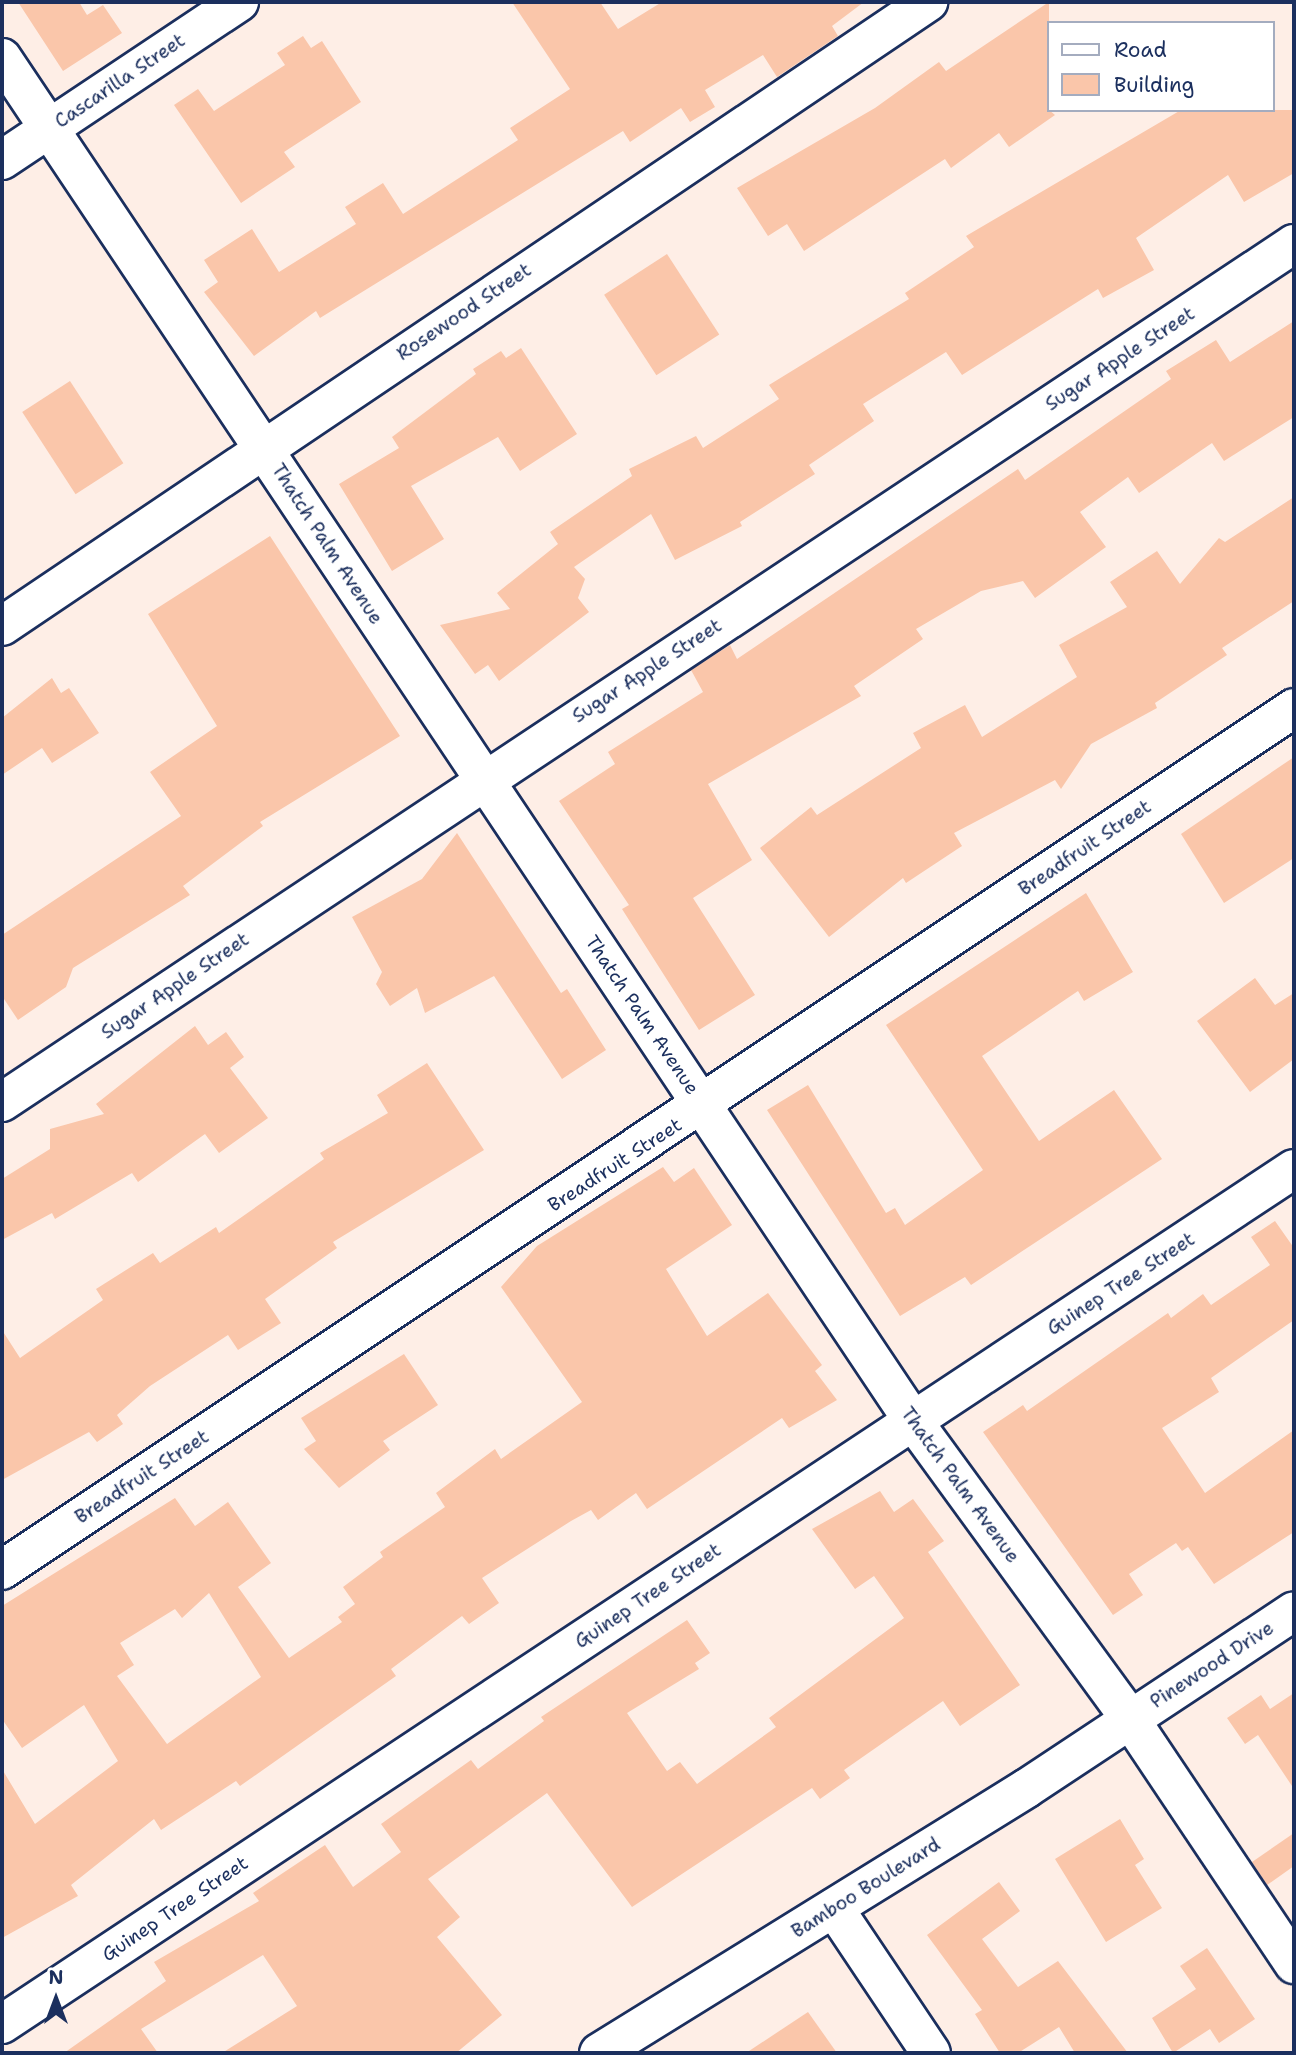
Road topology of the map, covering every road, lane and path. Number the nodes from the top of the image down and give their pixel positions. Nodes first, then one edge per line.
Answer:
1 (239, 2) edge
2 (928, 2) edge
3 (2, 58) edge
4 (48, 129) junction
5 (2, 160) edge
6 (1294, 244) edge
7 (263, 446) junction
8 (2, 626) edge
9 (1294, 708) edge
10 (482, 780) junction
11 (2, 1102) edge
12 (703, 1106) junction
13 (1294, 1169) edge
14 (913, 1421) junction
15 (2, 1570) edge
16 (1294, 1611) edge
17 (1130, 1719) junction
18 (834, 1908) junction
19 (1294, 1964) edge
20 (2, 2024) edge
21 (599, 2053) edge
22 (931, 2053) edge

1 - 4 street, Cascarilla Street
2 - 7 street, Rosewood Street
3 - 4 street, Thatch Palm Avenue
4 - 5 street, Cascarilla Street
4 - 7 street, Thatch Palm Avenue
6 - 10 street, Sugar Apple Street
7 - 8 street, Rosewood Street
7 - 10 street, Thatch Palm Avenue
9 - 12 street, Breadfruit Street
10 - 11 street, Sugar Apple Street
10 - 12 street, Thatch Palm Avenue
12 - 14 street, Thatch Palm Avenue
12 - 15 street, Breadfruit Street
13 - 14 street, Guinep Tree Street
14 - 17 street, Thatch Palm Avenue
14 - 20 street, Guinep Tree Street
16 - 17 street, Pinewood Drive
17 - 18 street, Bamboo Boulevard
17 - 19 street, Thatch Palm Avenue
18 - 21 street, Bamboo Boulevard
18 - 22 street

